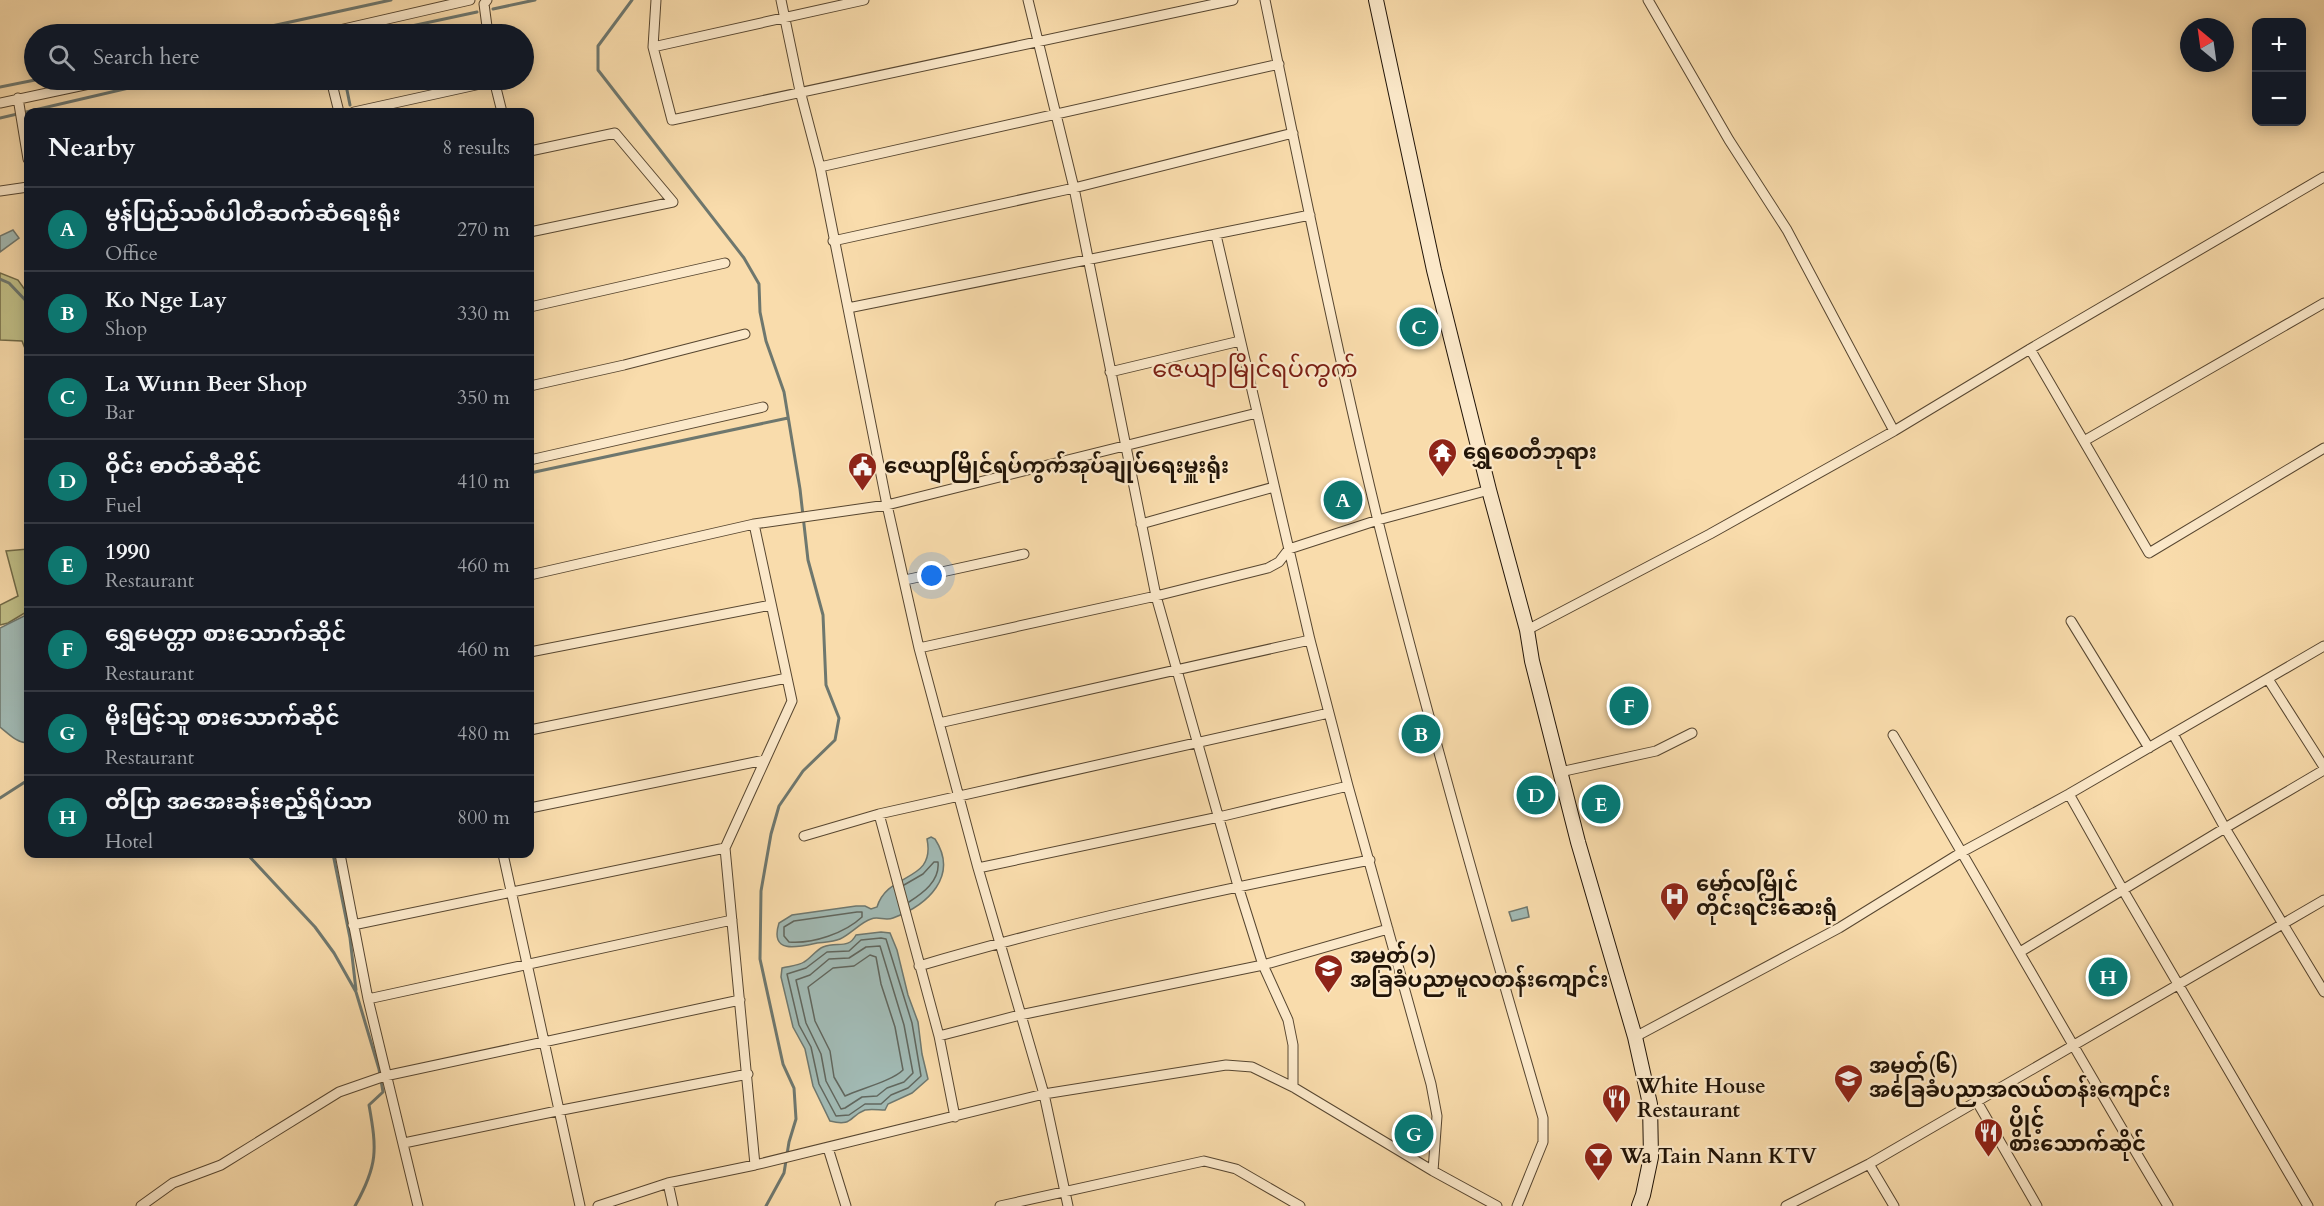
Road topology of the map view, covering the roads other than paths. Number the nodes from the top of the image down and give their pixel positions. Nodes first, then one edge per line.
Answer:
1 (470, 0) edge
2 (487, 0) edge
3 (656, 0) edge
4 (782, 0) edge
5 (864, 0) edge
6 (1028, 0) edge
7 (1233, 0) edge
8 (1265, 0) edge
9 (1376, 0) edge
10 (1648, 0) edge
11 (785, 18) junction
12 (366, 24) edge
13 (487, 24) edge
14 (1036, 42) junction
15 (653, 47) junction
16 (1279, 64) junction
17 (58, 90) edge
18 (334, 90) edge
19 (450, 90) edge
20 (496, 90) edge
21 (800, 91) junction
22 (18, 98) junction
23 (0, 103) edge
24 (338, 108) edge
25 (372, 108) edge
26 (501, 108) edge
27 (1055, 113) junction
28 (1293, 133) junction
29 (24, 135) edge
30 (534, 150) edge
31 (820, 167) junction
32 (2324, 177) edge
33 (24, 188) edge
34 (1074, 188) junction
35 (0, 191) edge
36 (1310, 215) junction
37 (534, 231) edge
38 (1216, 235) junction
39 (833, 241) junction
40 (1088, 261) junction
41 (725, 263) dead end
42 (2324, 303) edge
43 (534, 306) edge
44 (848, 308) junction
45 (745, 334) dead end
46 (1240, 341) junction
47 (2030, 349) junction
48 (1110, 372) junction
49 (534, 385) edge
50 (763, 407) dead end
51 (1257, 412) junction
52 (1894, 431) junction
53 (2084, 441) junction
54 (1125, 447) junction
55 (2324, 448) edge
56 (534, 459) edge
57 (1274, 487) junction
58 (1489, 490) junction
59 (887, 505) junction
60 (1378, 520) junction
61 (1141, 524) junction
62 (754, 525) junction
63 (1289, 549) junction
64 (1024, 554) dead end
65 (534, 574) edge
66 (905, 580) junction
67 (1155, 596) junction
68 (771, 605) junction
69 (2071, 621) dead end
70 (1527, 630) junction
71 (1310, 640) junction
72 (2324, 646) edge
73 (919, 648) junction
74 (534, 651) edge
75 (1177, 670) junction
76 (787, 678) junction
77 (2268, 679) junction
78 (1329, 713) junction
79 (939, 723) junction
80 (534, 729) edge
81 (1692, 733) dead end
82 (2173, 734) junction
83 (1893, 735) dead end
84 (1199, 744) junction
85 (2149, 748) junction
86 (765, 760) junction
87 (2324, 769) edge
88 (1560, 772) junction
89 (1348, 786) junction
90 (2069, 794) junction
91 (958, 795) junction
92 (534, 807) edge
93 (879, 814) junction
94 (1220, 817) junction
95 (2225, 828) junction
96 (804, 836) dead end
97 (725, 848) junction
98 (1962, 852) junction
99 (341, 858) edge
100 (504, 858) edge
101 (1370, 861) junction
102 (978, 868) junction
103 (1238, 886) junction
104 (2123, 890) junction
105 (511, 892) junction
106 (2324, 900) edge
107 (732, 920) junction
108 (352, 925) junction
109 (2284, 925) junction
110 (1388, 929) junction
111 (1001, 942) junction
112 (2020, 952) junction
113 (526, 965) junction
114 (1263, 965) junction
115 (919, 966) junction
116 (2178, 985) junction
117 (2324, 992) edge
118 (368, 999) junction
119 (740, 1000) junction
120 (1020, 1016) junction
121 (939, 1036) junction
122 (1635, 1036) junction
123 (543, 1042) junction
124 (2072, 1046) junction
125 (748, 1074) junction
126 (385, 1076) junction
127 (1293, 1087) junction
128 (1044, 1094) junction
129 (1976, 1100) junction
130 (557, 1111) junction
131 (955, 1117) junction
132 (404, 1143) junction
133 (828, 1148) junction
134 (1869, 1164) junction
135 (755, 1165) junction
136 (1433, 1171) junction
137 (668, 1183) junction
138 (1065, 1191) junction
139 (141, 1206) edge
140 (418, 1206) edge
141 (580, 1206) edge
142 (598, 1206) edge
143 (673, 1206) edge
144 (846, 1206) edge
145 (1000, 1206) edge
146 (1068, 1206) edge
147 (1300, 1206) edge
148 (1497, 1206) edge
149 (1517, 1206) edge
150 (1639, 1206) edge
151 (1786, 1206) edge
152 (1894, 1206) edge
153 (2037, 1206) edge
154 (2168, 1206) edge
155 (2308, 1206) edge

1 - 12 street
2 - 13 street
3 - 15 street
4 - 11 street
5 - 11 street
6 - 14 street
7 - 14 street
8 - 16 street
9 - 58 main road
10 - 52 street
11 - 15 street
11 - 21 street
14 - 21 street
14 - 27 street
15 - 21 street
16 - 27 street
16 - 28 street
17 - 22 street
18 - 24 street
19 - 25 street
20 - 26 street
21 - 31 street
22 - 23 street
22 - 29 street
27 - 31 street
27 - 34 street
28 - 34 street
28 - 36 street
30 - 37 street
31 - 39 street
32 - 47 street
33 - 35 street
34 - 39 street
34 - 40 street
36 - 38 street
36 - 60 street
38 - 40 street
38 - 46 street
39 - 44 street
40 - 44 street
40 - 48 street
41 - 43 street
42 - 53 street
44 - 59 street
45 - 49 street
46 - 48 street
46 - 51 street
47 - 52 street
47 - 53 street
48 - 54 street
50 - 56 street
51 - 54 street
51 - 57 street
52 - 70 street
53 - 55 street
54 - 59 street
54 - 61 street
57 - 61 street
57 - 63 street
58 - 60 street
58 - 70 main road
59 - 62 street
59 - 66 street
60 - 63 street
60 - 149 street
61 - 67 street
62 - 65 street
62 - 68 street
63 - 67 street
63 - 71 street
64 - 66 street
66 - 73 street
67 - 73 street
67 - 75 street
68 - 74 street
68 - 76 street
69 - 85 street
70 - 88 main road
71 - 75 street
71 - 78 street
72 - 77 street
73 - 79 street
75 - 79 street
75 - 84 street
76 - 80 street
76 - 86 street
77 - 82 street
77 - 87 street
78 - 84 street
78 - 89 street
79 - 91 street
81 - 88 street
82 - 85 street
82 - 95 street
83 - 98 street
84 - 91 street
84 - 94 street
85 - 90 street
86 - 92 street
86 - 97 street
87 - 95 street
88 - 122 main road
89 - 94 street
89 - 101 street
90 - 98 street
90 - 104 street
91 - 93 street
91 - 102 street
93 - 96 street
93 - 115 street
94 - 102 street
94 - 103 street
95 - 104 street
95 - 109 street
97 - 105 street
97 - 107 street
98 - 112 street
98 - 122 street
99 - 108 street
100 - 105 street
101 - 103 street
101 - 110 street
102 - 111 street
103 - 111 street
103 - 114 street
104 - 112 street
104 - 116 street
105 - 108 street
105 - 113 street
106 - 109 street
107 - 113 street
107 - 119 street
108 - 118 street
109 - 116 street
109 - 117 street
110 - 114 street
110 - 136 street
111 - 115 street
111 - 120 street
112 - 124 street
113 - 118 street
113 - 123 street
114 - 120 street
114 - 127 street
115 - 121 street
116 - 124 street
116 - 155 street
118 - 126 street
119 - 123 street
119 - 125 street
120 - 121 street
120 - 128 street
121 - 131 street
122 - 150 main road
123 - 126 street
123 - 130 street
124 - 129 street
124 - 154 street
125 - 130 street
125 - 135 street
126 - 132 street
126 - 139 street
127 - 128 street
127 - 136 street
128 - 131 street
128 - 138 street
129 - 134 street
129 - 153 street
130 - 132 street
130 - 141 street
131 - 133 street
132 - 140 street
133 - 135 street
133 - 144 street
134 - 151 street
134 - 152 street
135 - 137 street
136 - 148 street
137 - 142 street
137 - 143 street
138 - 145 street
138 - 146 street
138 - 147 street

